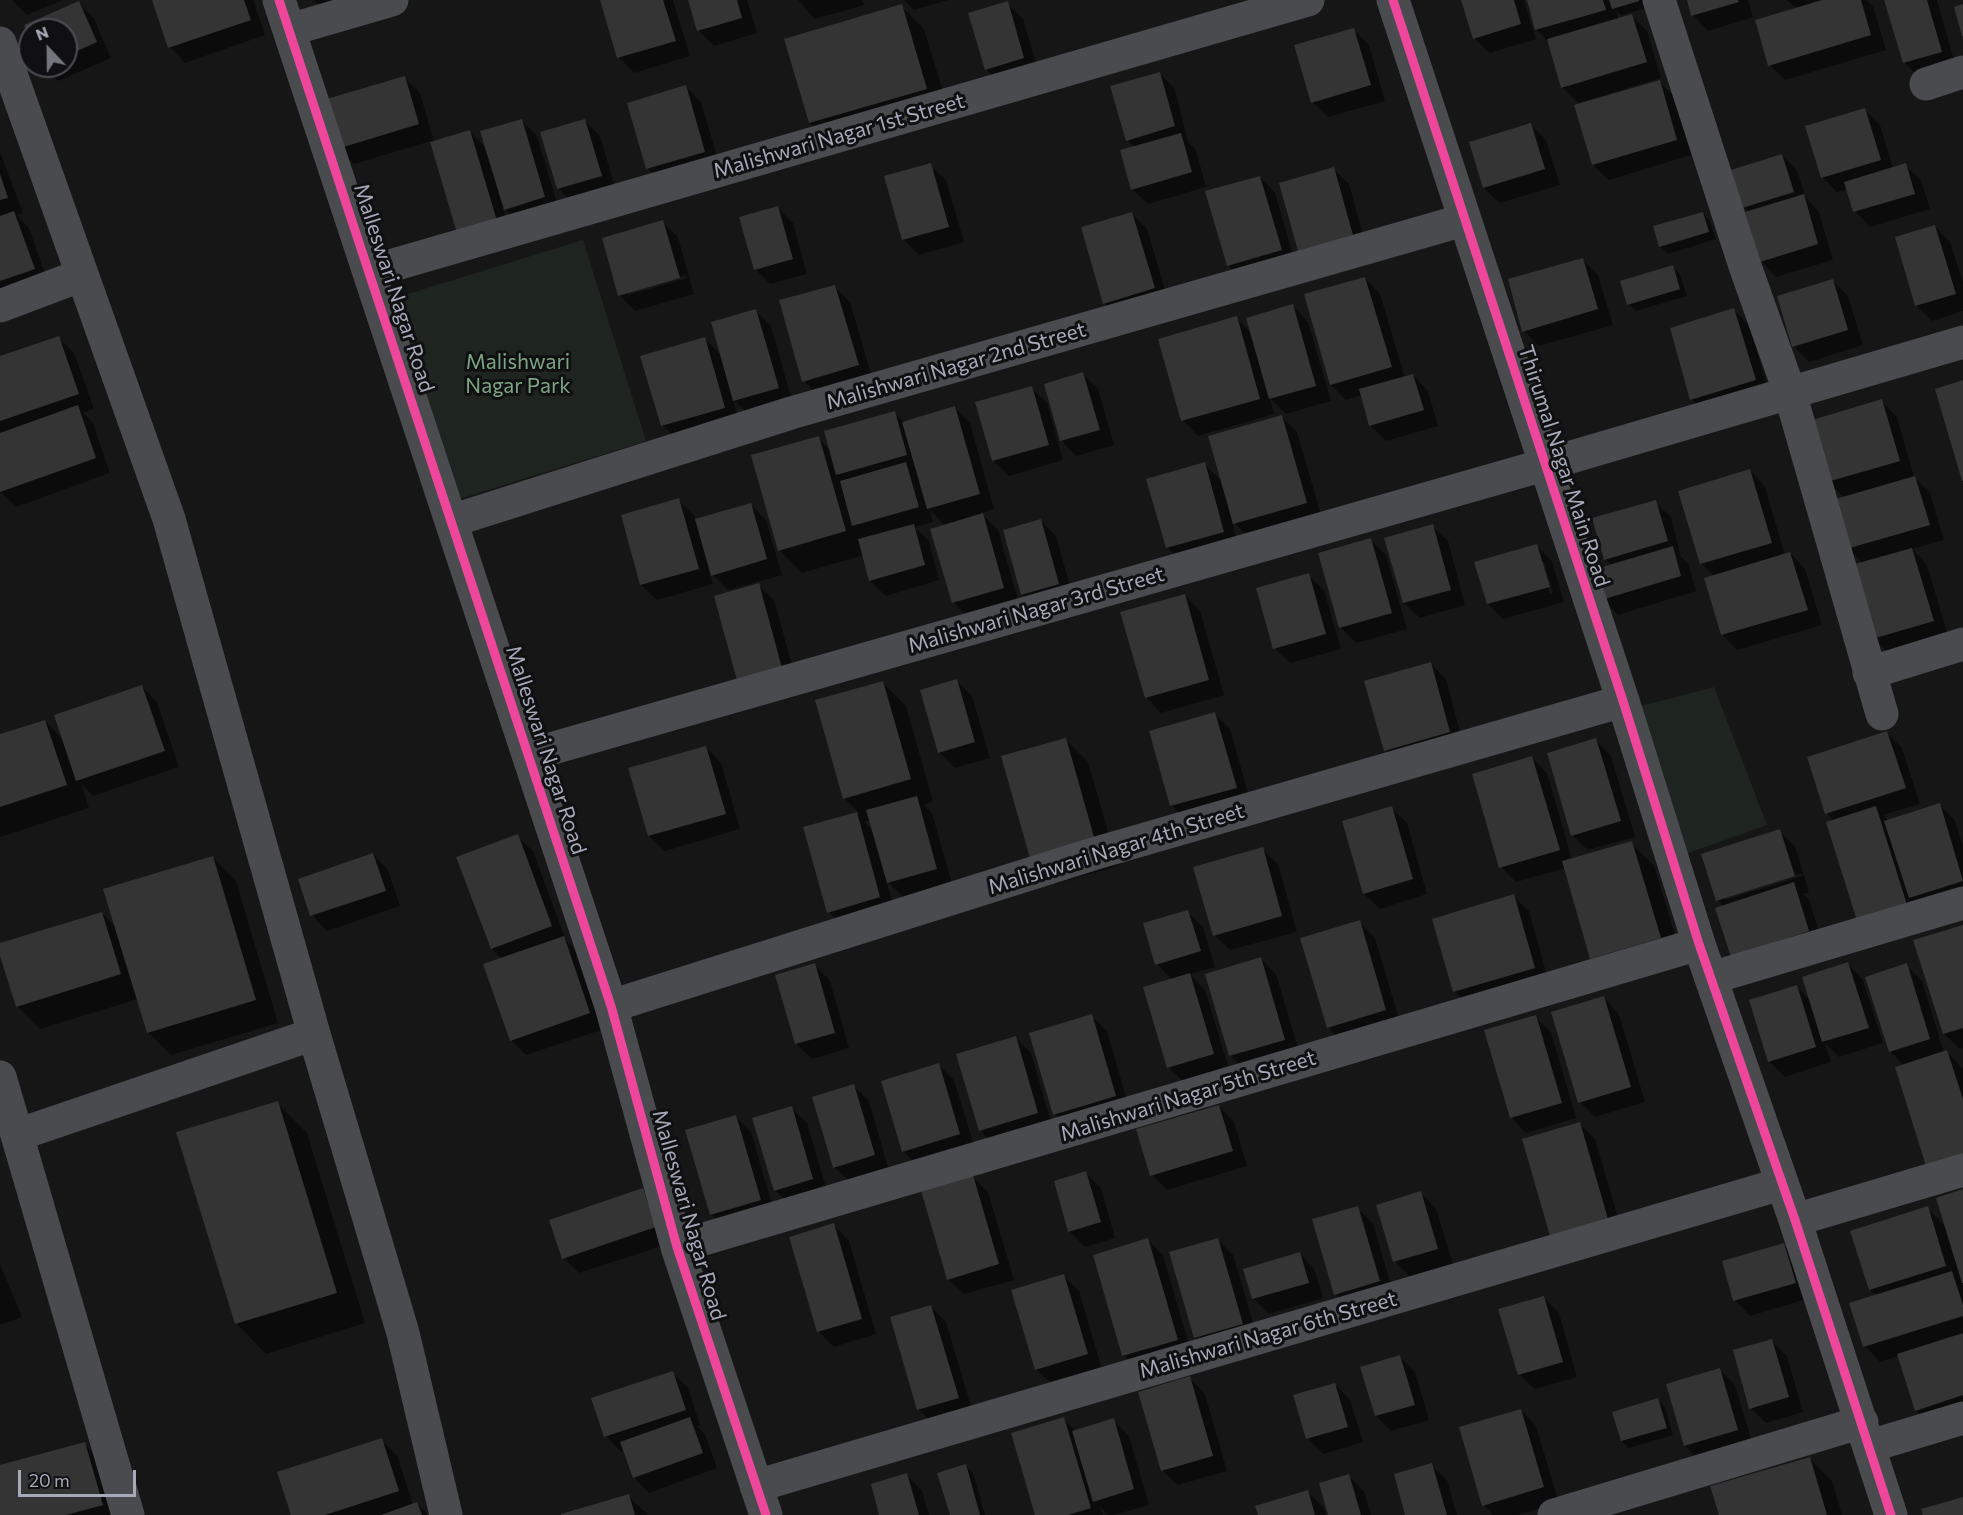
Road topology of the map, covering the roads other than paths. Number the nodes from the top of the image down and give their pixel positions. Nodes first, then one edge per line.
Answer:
1 (279, 0) edge
2 (392, 0) edge
3 (1308, 0) edge
4 (1393, 0) edge
5 (1659, 0) edge
6 (290, 30) junction
7 (0, 43) edge
8 (1963, 72) edge
9 (1926, 84) dead end
10 (1464, 220) junction
11 (369, 272) junction
12 (82, 276) junction
13 (0, 306) edge
14 (1963, 342) edge
15 (1790, 393) junction
16 (1544, 465) junction
17 (452, 521) junction
18 (1963, 644) edge
19 (1869, 673) junction
20 (1623, 701) junction
21 (1882, 714) dead end
22 (529, 755) junction
23 (1963, 903) edge
24 (1699, 944) junction
25 (1711, 978) junction
26 (612, 1006) junction
27 (314, 1034) junction
28 (0, 1077) edge
29 (17, 1135) junction
30 (1963, 1170) edge
31 (1780, 1184) junction
32 (1795, 1220) junction
33 (677, 1247) junction
34 (1963, 1418) edge
35 (1866, 1434) junction
36 (761, 1501) edge
37 (128, 1515) edge
38 (446, 1515) edge
39 (1554, 1515) edge
40 (1891, 1515) edge

1 - 6 street, Malleswari Nagar Road
2 - 6 street
3 - 11 street, Malishwari Nagar 1st Street
4 - 10 street, Thirumal Nagar Main Road
5 - 15 street
6 - 11 street, Malleswari Nagar Road
7 - 12 street
8 - 9 street
10 - 16 street, Thirumal Nagar Main Road
10 - 17 street, Malishwari Nagar 2nd Street
11 - 17 street, Malleswari Nagar Road
12 - 13 street
12 - 27 street
14 - 15 street, Malishwari Nagar 3rd Street
15 - 16 street, Malishwari Nagar 3rd Street
15 - 19 street
16 - 20 street, Thirumal Nagar Main Road
16 - 22 street, Malishwari Nagar 3rd Street
17 - 22 street, Malleswari Nagar Road
18 - 19 street
19 - 21 street
20 - 24 street, Thirumal Nagar Main Road
20 - 26 street, Malishwari Nagar 4th Street
22 - 26 street, Malleswari Nagar Road
23 - 25 street
24 - 25 street, Thirumal Nagar Main Road
24 - 33 street, Malishwari Nagar 5th Street
25 - 31 street, Thirumal Nagar Main Road
26 - 33 street, Malleswari Nagar Road
27 - 29 street
27 - 38 street
28 - 29 street
29 - 37 street
30 - 32 street
31 - 32 street, Thirumal Nagar Main Road
31 - 36 street, Malishwari Nagar 6th Street
32 - 35 street, Thirumal Nagar Main Road
33 - 36 street, Malleswari Nagar Road
34 - 35 street
35 - 39 street
35 - 40 street, Thirumal Nagar Main Road

